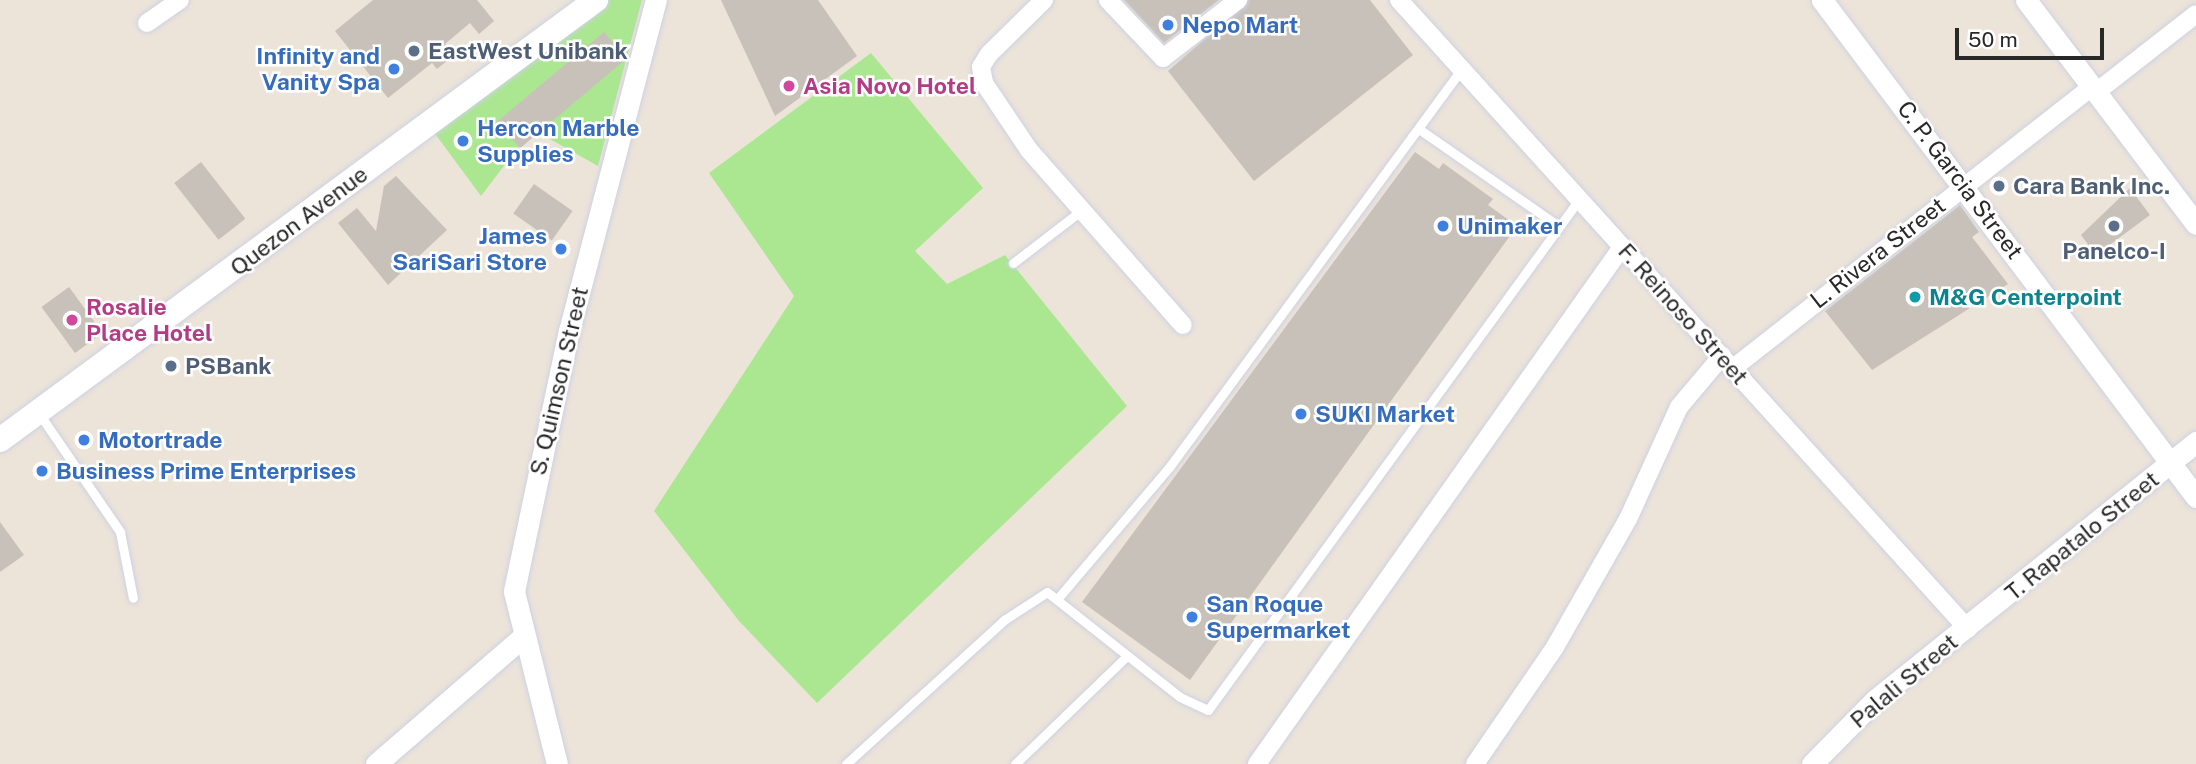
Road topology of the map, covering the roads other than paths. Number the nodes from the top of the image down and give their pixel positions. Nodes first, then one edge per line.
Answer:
1 (180, 0) edge
2 (596, 0) edge
3 (656, 0) edge
4 (1044, 0) edge
5 (1108, 0) edge
6 (1238, 0) edge
7 (1399, 0) edge
8 (1822, 0) edge
9 (2026, 0) edge
10 (2196, 14) edge
11 (146, 23) dead end
12 (1460, 71) junction
13 (2093, 90) junction
14 (1419, 129) junction
15 (1965, 184) junction
16 (1578, 201) junction
17 (1084, 208) junction
18 (1557, 225) junction
19 (2196, 225) edge
20 (1622, 247) junction
21 (1013, 263) dead end
22 (1183, 325) dead end
23 (1727, 363) junction
24 (39, 413) junction
25 (0, 440) edge
26 (2196, 442) edge
27 (2170, 463) junction
28 (2196, 497) edge
29 (1059, 597) junction
30 (133, 598) dead end
31 (1968, 629) junction
32 (524, 636) junction
33 (1127, 656) junction
34 (376, 764) edge
35 (557, 764) edge
36 (846, 764) edge
37 (1014, 764) edge
38 (1257, 764) edge
39 (1475, 764) edge
40 (1812, 764) edge

1 - 11 street
2 - 24 main road, Quezon Avenue
3 - 32 street, S. Quimson Street
4 - 17 street
5 - 6 street
7 - 12 street, F. Reinoso Street
8 - 15 street, C. P. Garcia Street
9 - 13 street
10 - 13 street, L. Rivera Street
12 - 14 lane
12 - 16 street, F. Reinoso Street
13 - 15 street, L. Rivera Street
13 - 19 street
14 - 18 lane
14 - 29 lane
15 - 23 street, L. Rivera Street
15 - 27 street, C. P. Garcia Street
16 - 18 lane
16 - 20 street, F. Reinoso Street
17 - 21 lane
17 - 22 street
18 - 33 lane
20 - 23 street, F. Reinoso Street
20 - 38 street
23 - 31 street, F. Reinoso Street
23 - 39 street, L. Rivera Street
24 - 25 main road, Quezon Avenue
24 - 30 lane
26 - 27 street, T. Rapatalo Street
27 - 28 street, C. P. Garcia Street
27 - 31 street, T. Rapatalo Street
29 - 33 lane
29 - 36 lane
31 - 40 street, Palali Street
32 - 34 street
32 - 35 street, S. Quimson Street
33 - 37 lane

